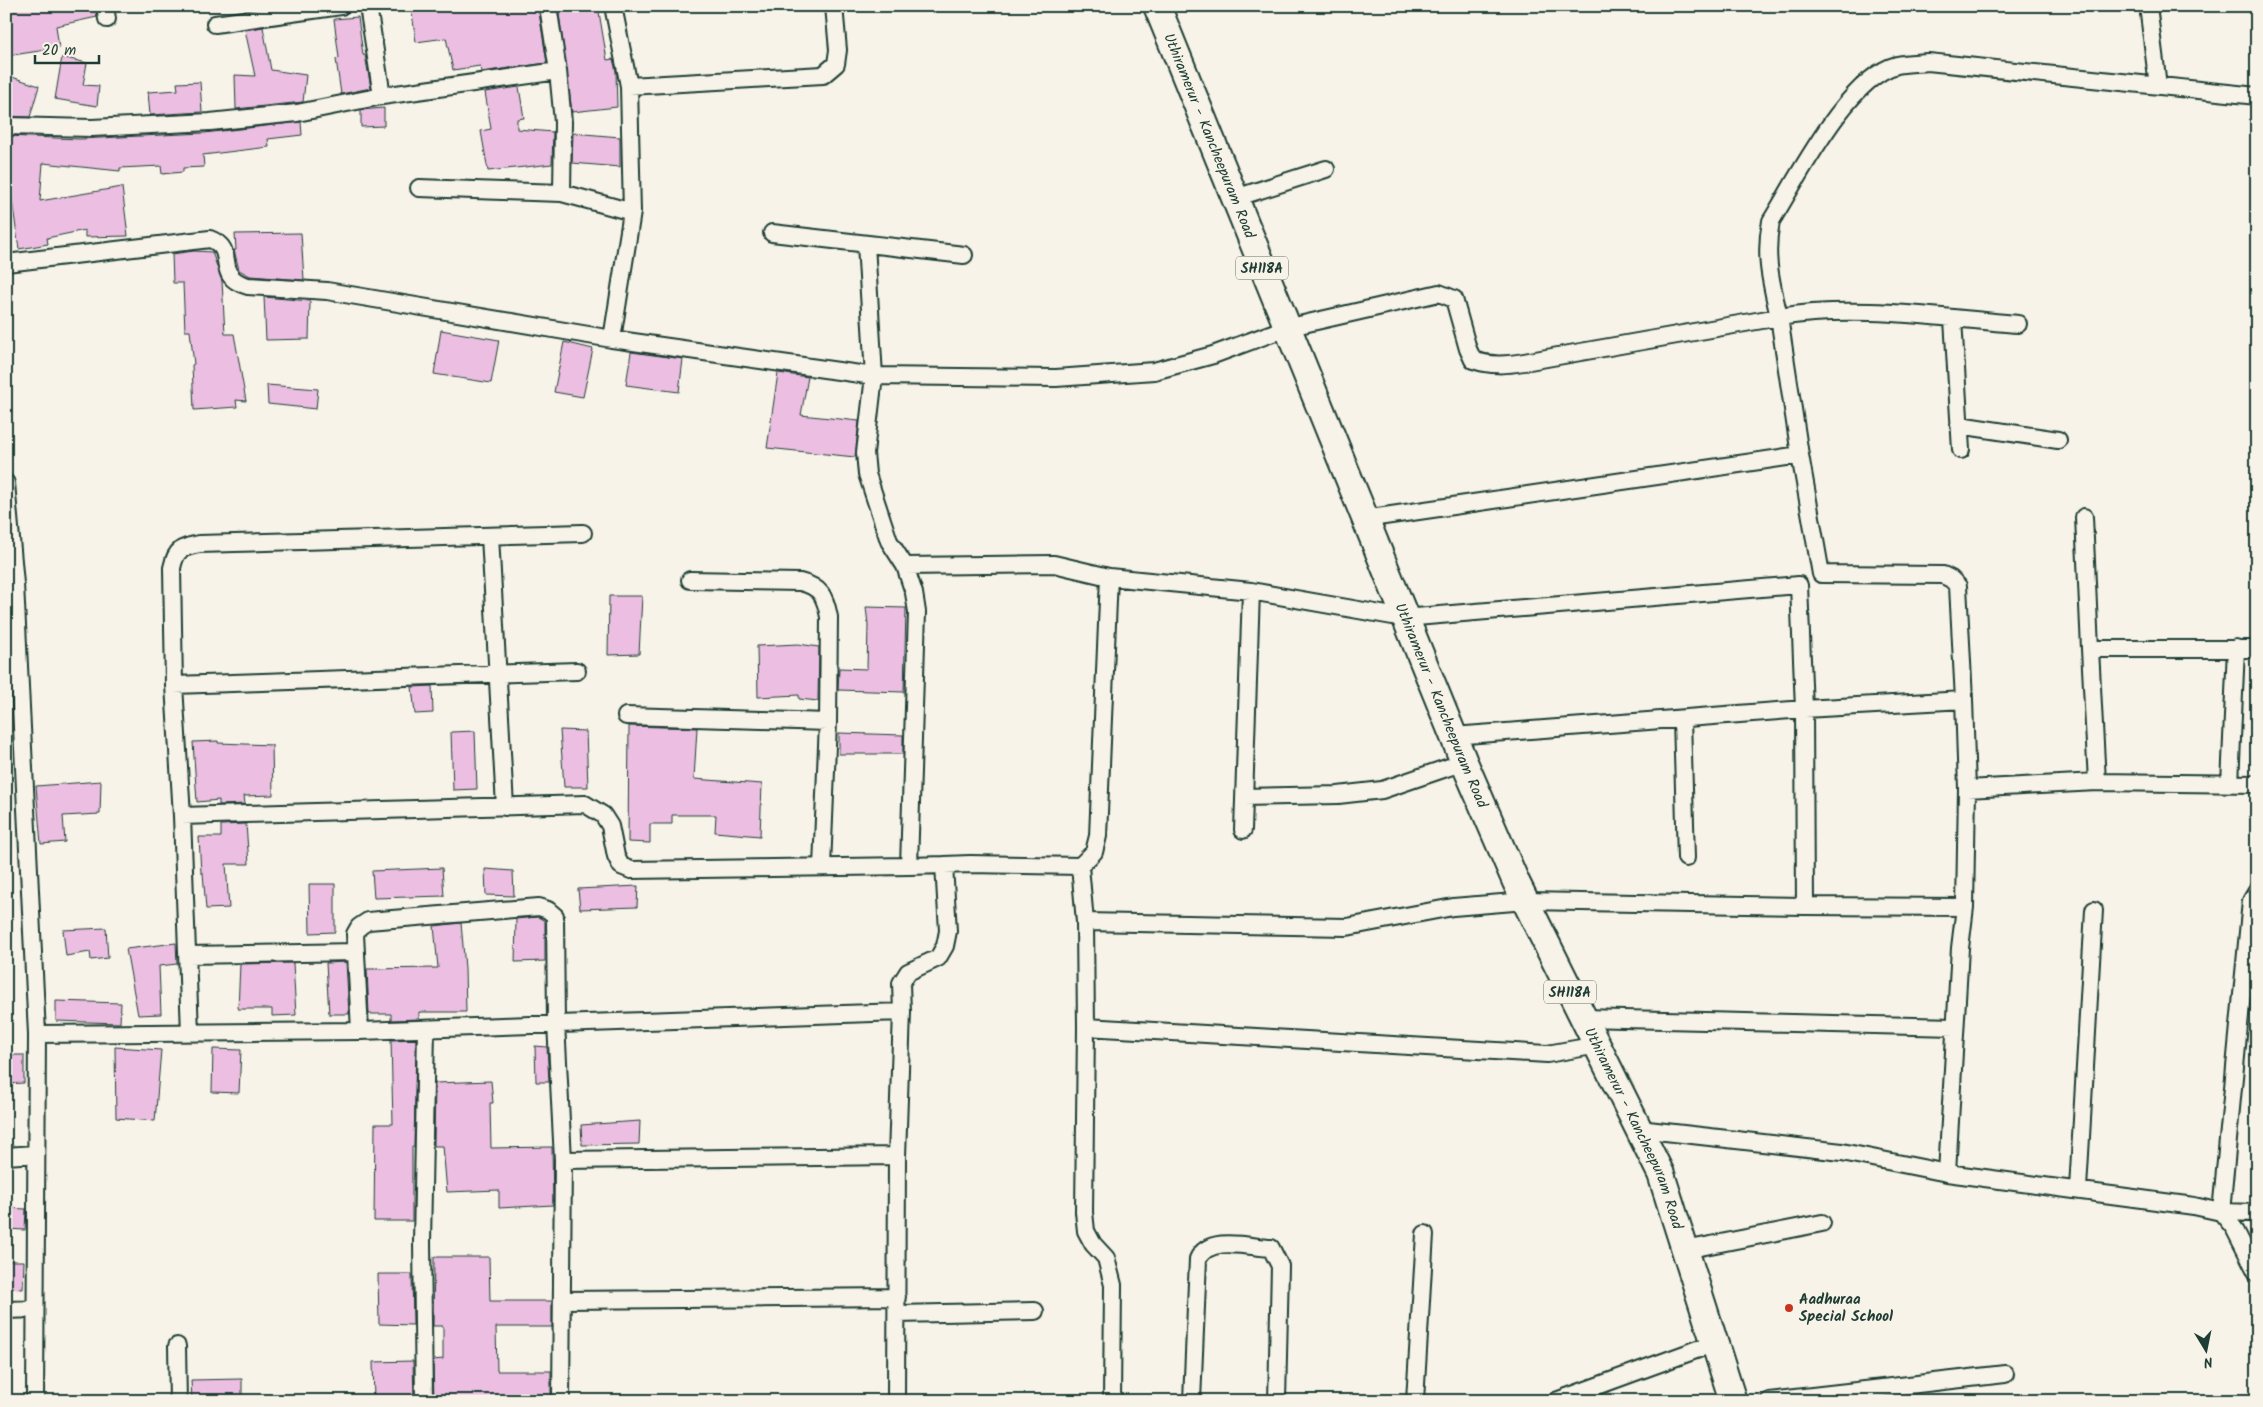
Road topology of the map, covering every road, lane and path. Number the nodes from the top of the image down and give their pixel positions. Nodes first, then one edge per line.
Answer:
1 (341, 6) edge
2 (368, 6) edge
3 (548, 6) edge
4 (613, 6) edge
5 (834, 6) edge
6 (1157, 6) edge
7 (2148, 6) edge
8 (215, 24) dead end
9 (558, 71) junction
10 (628, 86) junction
11 (2158, 86) junction
12 (382, 96) junction
13 (2257, 96) edge
14 (6, 126) edge
15 (1326, 169) dead end
16 (420, 188) dead end
17 (562, 193) junction
18 (1234, 198) junction
19 (632, 212) junction
20 (772, 233) dead end
21 (866, 244) junction
22 (964, 255) dead end
23 (6, 263) edge
24 (1779, 317) junction
25 (1953, 319) junction
26 (2018, 324) dead end
27 (1286, 328) junction
28 (612, 339) junction
29 (874, 376) junction
30 (1959, 425) junction
31 (2058, 440) dead end
32 (1961, 450) dead end
33 (1800, 455) junction
34 (6, 483) edge
35 (2084, 517) dead end
36 (1366, 525) junction
37 (583, 533) dead end
38 (490, 536) junction
39 (905, 566) junction
40 (1821, 574) junction
41 (1109, 577) junction
42 (690, 580) dead end
43 (11, 585) edge
44 (1799, 585) junction
45 (1251, 591) junction
46 (1404, 618) junction
47 (2236, 648) junction
48 (2090, 649) junction
49 (2257, 649) edge
50 (577, 671) dead end
51 (498, 674) junction
52 (174, 685) junction
53 (1964, 700) junction
54 (1804, 709) junction
55 (626, 716) dead end
56 (1682, 719) junction
57 (828, 722) junction
58 (14, 735) edge
59 (1453, 736) junction
60 (1464, 762) junction
61 (2097, 782) junction
62 (2230, 784) junction
63 (2257, 784) edge
64 (1967, 789) junction
65 (1244, 797) junction
66 (505, 807) junction
67 (182, 816) junction
68 (1243, 830) dead end
69 (1686, 858) dead end
70 (944, 865) junction
71 (909, 866) junction
72 (1080, 866) junction
73 (822, 867) junction
74 (2257, 891) edge
75 (1526, 901) junction
76 (1805, 906) junction
77 (1965, 907) junction
78 (2094, 910) dead end
79 (1086, 922) junction
80 (355, 952) junction
81 (187, 955) junction
82 (902, 1012) junction
83 (1583, 1018) junction
84 (556, 1023) junction
85 (1086, 1027) junction
86 (1955, 1027) junction
87 (426, 1029) junction
88 (360, 1031) junction
89 (190, 1033) junction
90 (37, 1034) junction
91 (1598, 1045) junction
92 (1640, 1129) junction
93 (35, 1154) junction
94 (6, 1156) edge
95 (897, 1156) junction
96 (563, 1160) junction
97 (1947, 1173) junction
98 (2078, 1190) junction
99 (2221, 1212) junction
100 (2257, 1212) edge
101 (1822, 1223) dead end
102 (1425, 1234) dead end
103 (1685, 1250) junction
104 (2257, 1273) edge
105 (897, 1297) junction
106 (563, 1300) junction
107 (6, 1310) edge
108 (35, 1310) junction
109 (1035, 1311) dead end
110 (897, 1314) junction
111 (1715, 1343) junction
112 (177, 1346) dead end
113 (2005, 1374) dead end
114 (35, 1401) edge
115 (178, 1401) edge
116 (424, 1401) edge
117 (561, 1401) edge
118 (896, 1401) edge
119 (1112, 1401) edge
120 (1192, 1401) edge
121 (1277, 1401) edge
122 (1415, 1401) edge
123 (1556, 1401) edge
124 (1733, 1401) edge
125 (1769, 1401) edge

1 - 8 street
2 - 12 street
3 - 9 street
4 - 10 street
5 - 10 street
6 - 18 main road, Uthiramerur - Kancheepuram Road / SH118A
7 - 11 street
9 - 12 street
9 - 17 street
10 - 19 street
11 - 13 street
11 - 24 street
12 - 14 street
15 - 18 street
16 - 17 street
17 - 19 street
18 - 27 main road, Uthiramerur - Kancheepuram Road / SH118A
19 - 28 street
20 - 21 street
21 - 22 street
21 - 29 street
23 - 28 street
24 - 25 street
24 - 27 street
24 - 33 street
25 - 26 street
25 - 30 street
27 - 29 street
27 - 36 main road, Uthiramerur - Kancheepuram Road / SH118A
28 - 29 street
29 - 39 street
30 - 31 street
30 - 32 street
33 - 36 street
33 - 40 street
34 - 43 street
35 - 48 street
36 - 46 main road, Uthiramerur - Kancheepuram Road / SH118A
37 - 38 street
38 - 51 street
38 - 52 street
39 - 41 street
39 - 71 street
40 - 44 street
40 - 53 street
41 - 45 street
41 - 72 street
42 - 57 street
43 - 58 street
44 - 46 street
44 - 54 street
45 - 46 street
45 - 65 street
46 - 59 main road, Uthiramerur - Kancheepuram Road / SH118A
47 - 48 street
47 - 49 street
47 - 62 street
48 - 61 street
50 - 51 street
51 - 52 street
51 - 66 street
52 - 67 street
53 - 54 street
53 - 64 street
54 - 56 street
54 - 76 street
55 - 57 street
56 - 59 street
56 - 69 street
57 - 73 street
58 - 90 street
59 - 60 main road, Uthiramerur - Kancheepuram Road / SH118A
60 - 65 street
60 - 75 main road, Uthiramerur - Kancheepuram Road / SH118A
61 - 62 street
61 - 64 street
62 - 63 street
64 - 77 street
65 - 68 street
66 - 67 street
66 - 73 street
67 - 81 street
70 - 71 street
70 - 72 street
70 - 82 street
71 - 73 street
72 - 79 street
74 - 99 street
75 - 76 street
75 - 79 street
75 - 83 main road, Uthiramerur - Kancheepuram Road / SH118A
76 - 77 street
77 - 86 street
78 - 98 street
79 - 85 street
80 - 81 street
80 - 84 street
80 - 88 street
81 - 89 street
82 - 84 street
82 - 95 street
83 - 86 street
83 - 91 main road, Uthiramerur - Kancheepuram Road / SH118A
84 - 87 street
84 - 96 street
85 - 91 street
85 - 119 street
86 - 97 street
87 - 88 street
87 - 116 street
88 - 89 street
89 - 90 street
90 - 93 street
91 - 92 main road, Uthiramerur - Kancheepuram Road / SH118A
92 - 97 street
92 - 103 main road, Uthiramerur - Kancheepuram Road / SH118A
93 - 94 street
93 - 108 street
95 - 96 street
95 - 105 street
96 - 106 street
97 - 98 street
98 - 99 street
99 - 100 street
99 - 104 street
101 - 103 street
102 - 122 street
103 - 111 main road, Uthiramerur - Kancheepuram Road / SH118A
105 - 106 street
105 - 110 street
106 - 117 street
107 - 108 street
108 - 114 street
109 - 110 street
110 - 118 street
111 - 123 street
111 - 124 main road, Uthiramerur - Kancheepuram Road / SH118A
112 - 115 street
113 - 125 street
120 - 121 street

